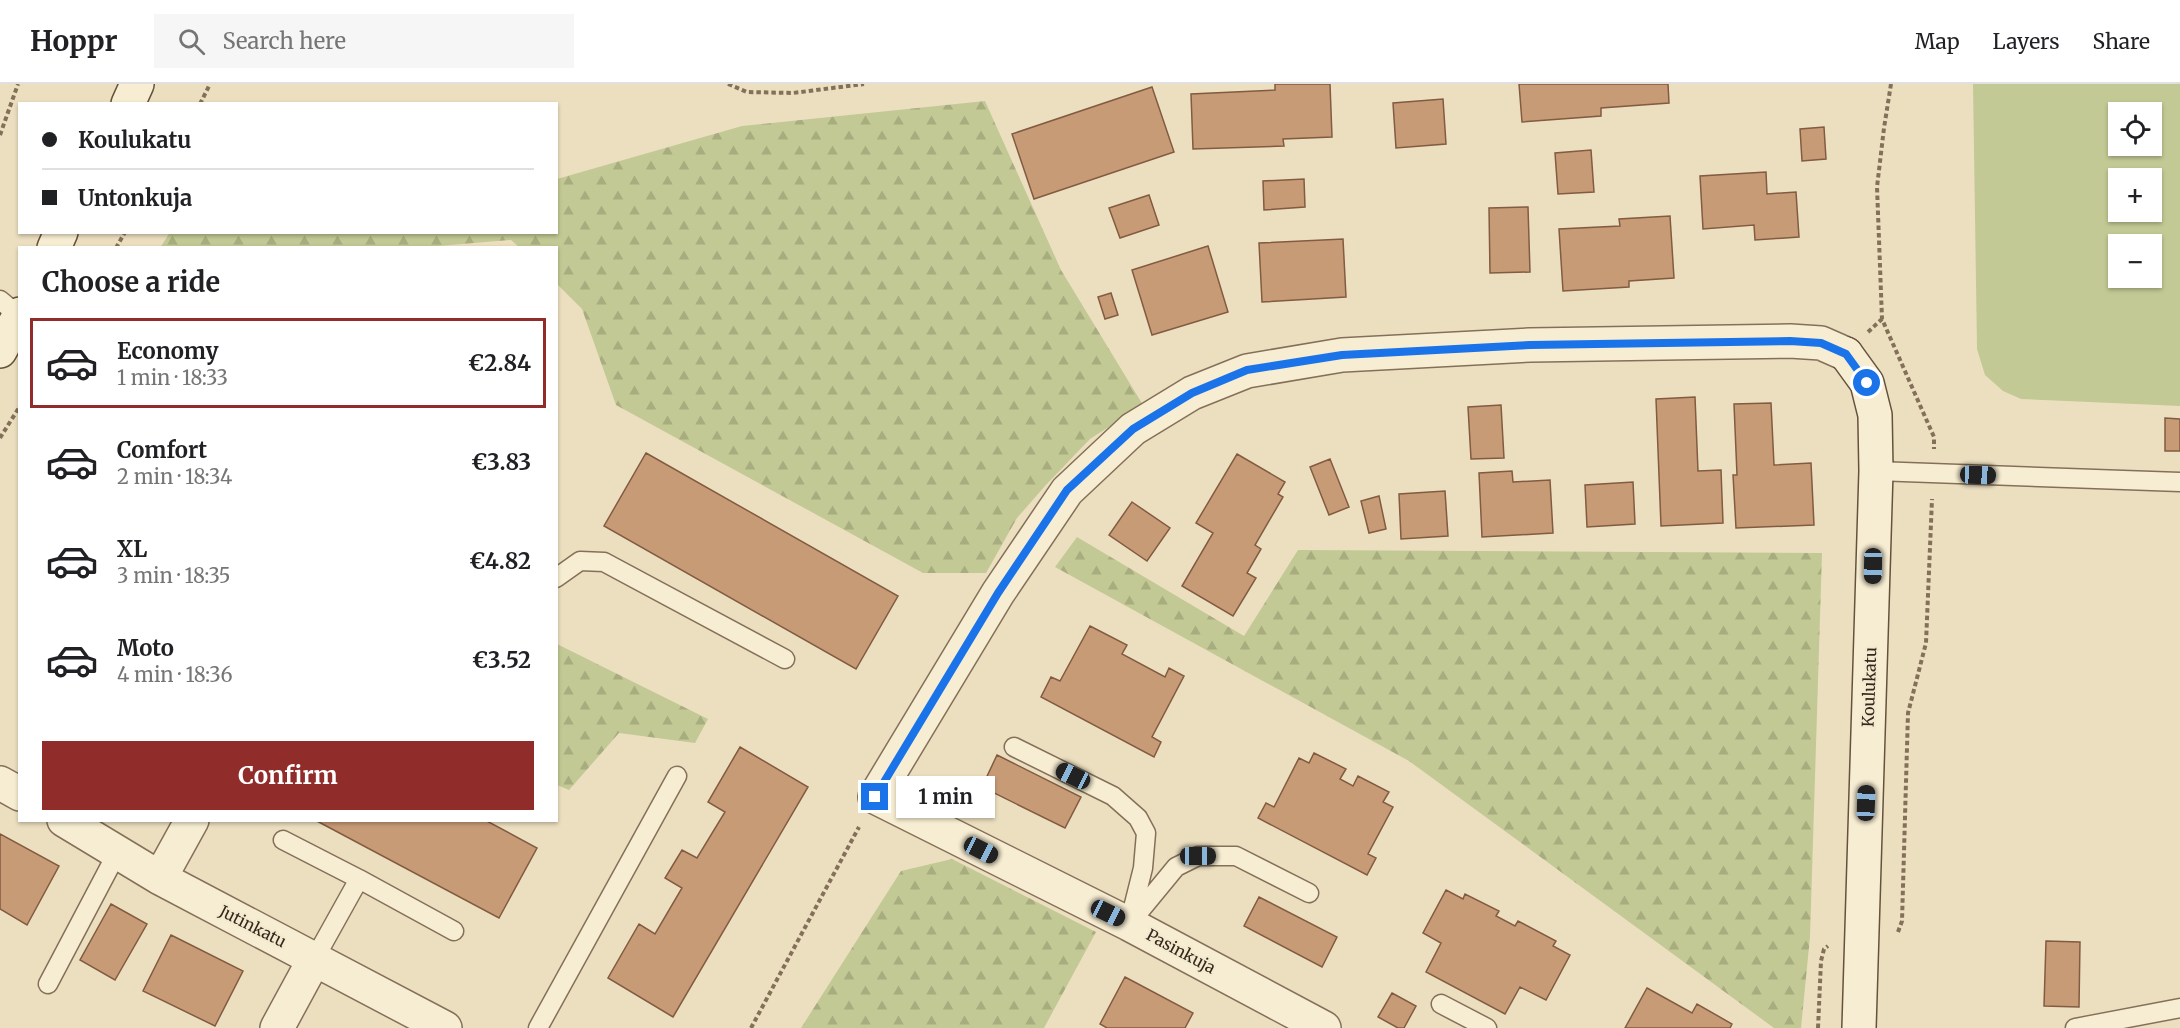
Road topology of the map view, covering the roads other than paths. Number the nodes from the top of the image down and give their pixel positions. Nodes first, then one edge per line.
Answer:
1 (137, 84) edge
2 (129, 102) edge
3 (13, 310) edge
4 (0, 351) edge
5 (1876, 471) junction
6 (2180, 482) edge
7 (558, 577) edge
8 (785, 659) dead end
9 (1014, 747) dead end
10 (677, 776) dead end
11 (0, 783) edge
12 (18, 793) edge
13 (875, 797) joint
14 (67, 822) edge
15 (191, 822) edge
16 (283, 840) dead end
17 (117, 853) junction
18 (160, 878) junction
19 (359, 879) junction
20 (1309, 893) dead end
21 (1129, 924) junction
22 (454, 931) dead end
23 (315, 958) junction
24 (48, 984) dead end
25 (1441, 1004) dead end
26 (2180, 1008) edge
27 (277, 1028) edge
28 (445, 1028) edge
29 (538, 1028) edge
30 (1324, 1028) edge
31 (1487, 1028) edge
32 (1859, 1028) edge
33 (2074, 1028) edge

1 - 2 street
3 - 4 street
5 - 6 lane
5 - 13 street, Koulukatu
5 - 32 street, Koulukatu
7 - 8 lane
9 - 21 lane
10 - 29 lane
11 - 12 street
13 - 21 street, Pasinkuja
14 - 17 street, Jutinkatu
15 - 18 street
16 - 19 lane
17 - 18 street, Jutinkatu
17 - 24 lane
18 - 23 street, Jutinkatu
19 - 22 lane
19 - 23 lane
20 - 21 lane
21 - 30 street, Pasinkuja
23 - 27 street
23 - 28 street, Jutinkatu
25 - 31 lane
26 - 33 lane

